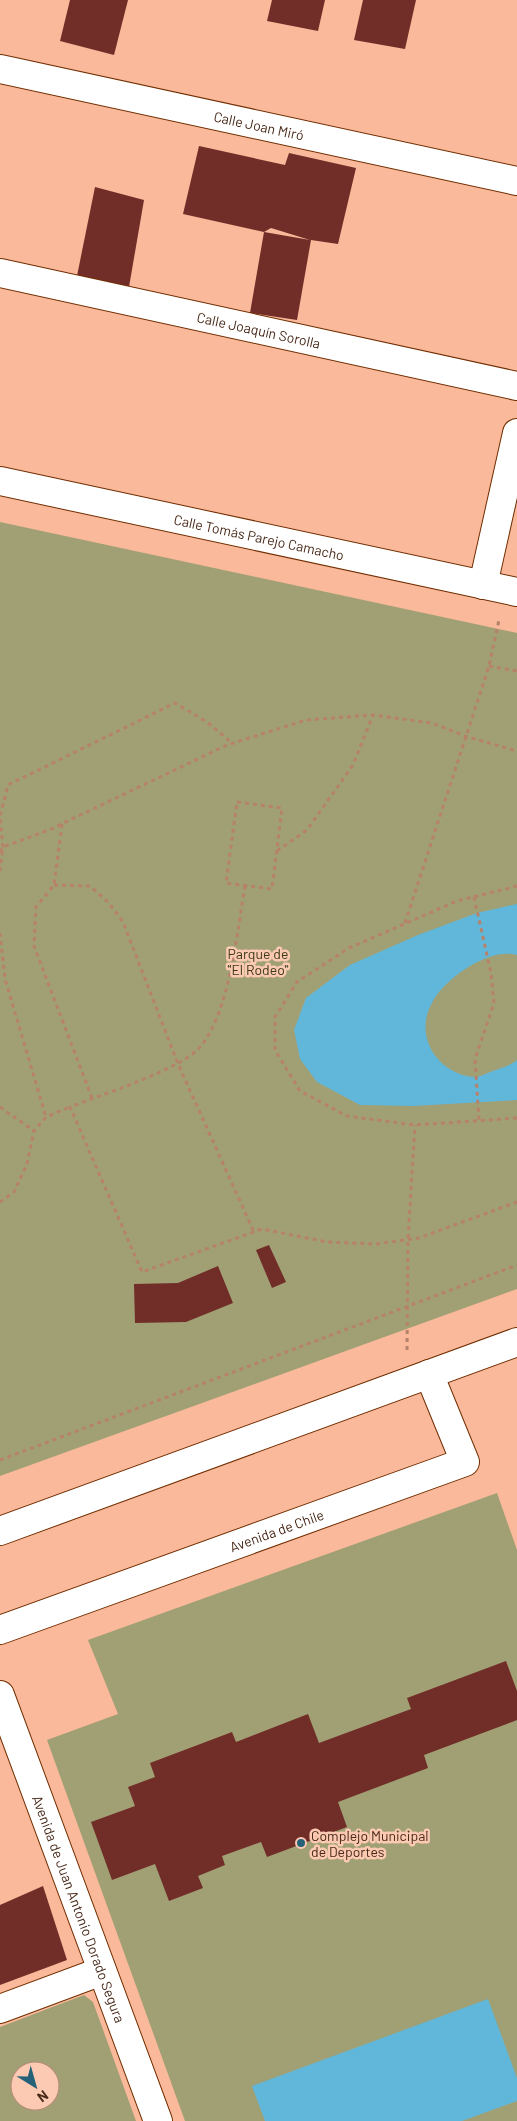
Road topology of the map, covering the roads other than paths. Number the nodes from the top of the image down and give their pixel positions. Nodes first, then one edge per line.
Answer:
1 (0, 69) edge
2 (517, 181) edge
3 (0, 273) edge
4 (517, 386) edge
5 (517, 432) edge
6 (0, 481) edge
7 (502, 589) edge
8 (517, 1342) edge
9 (418, 1378) junction
10 (0, 1531) edge
11 (0, 1630) edge
12 (0, 1695) edge
13 (102, 1971) junction
14 (0, 2009) edge
15 (158, 2121) edge

1 - 2 street, Calle Joan Miró
3 - 4 street, Calle Joaquín Sorolla
5 - 7 street
6 - 7 street, Calle Tomás Parejo Camacho
8 - 9 street
9 - 10 street
9 - 11 street, Avenida de Chile
12 - 13 street, Avenida de Juan Antonio Dorado Segura
13 - 14 street
13 - 15 street, Avenida de Juan Antonio Dorado Segura

